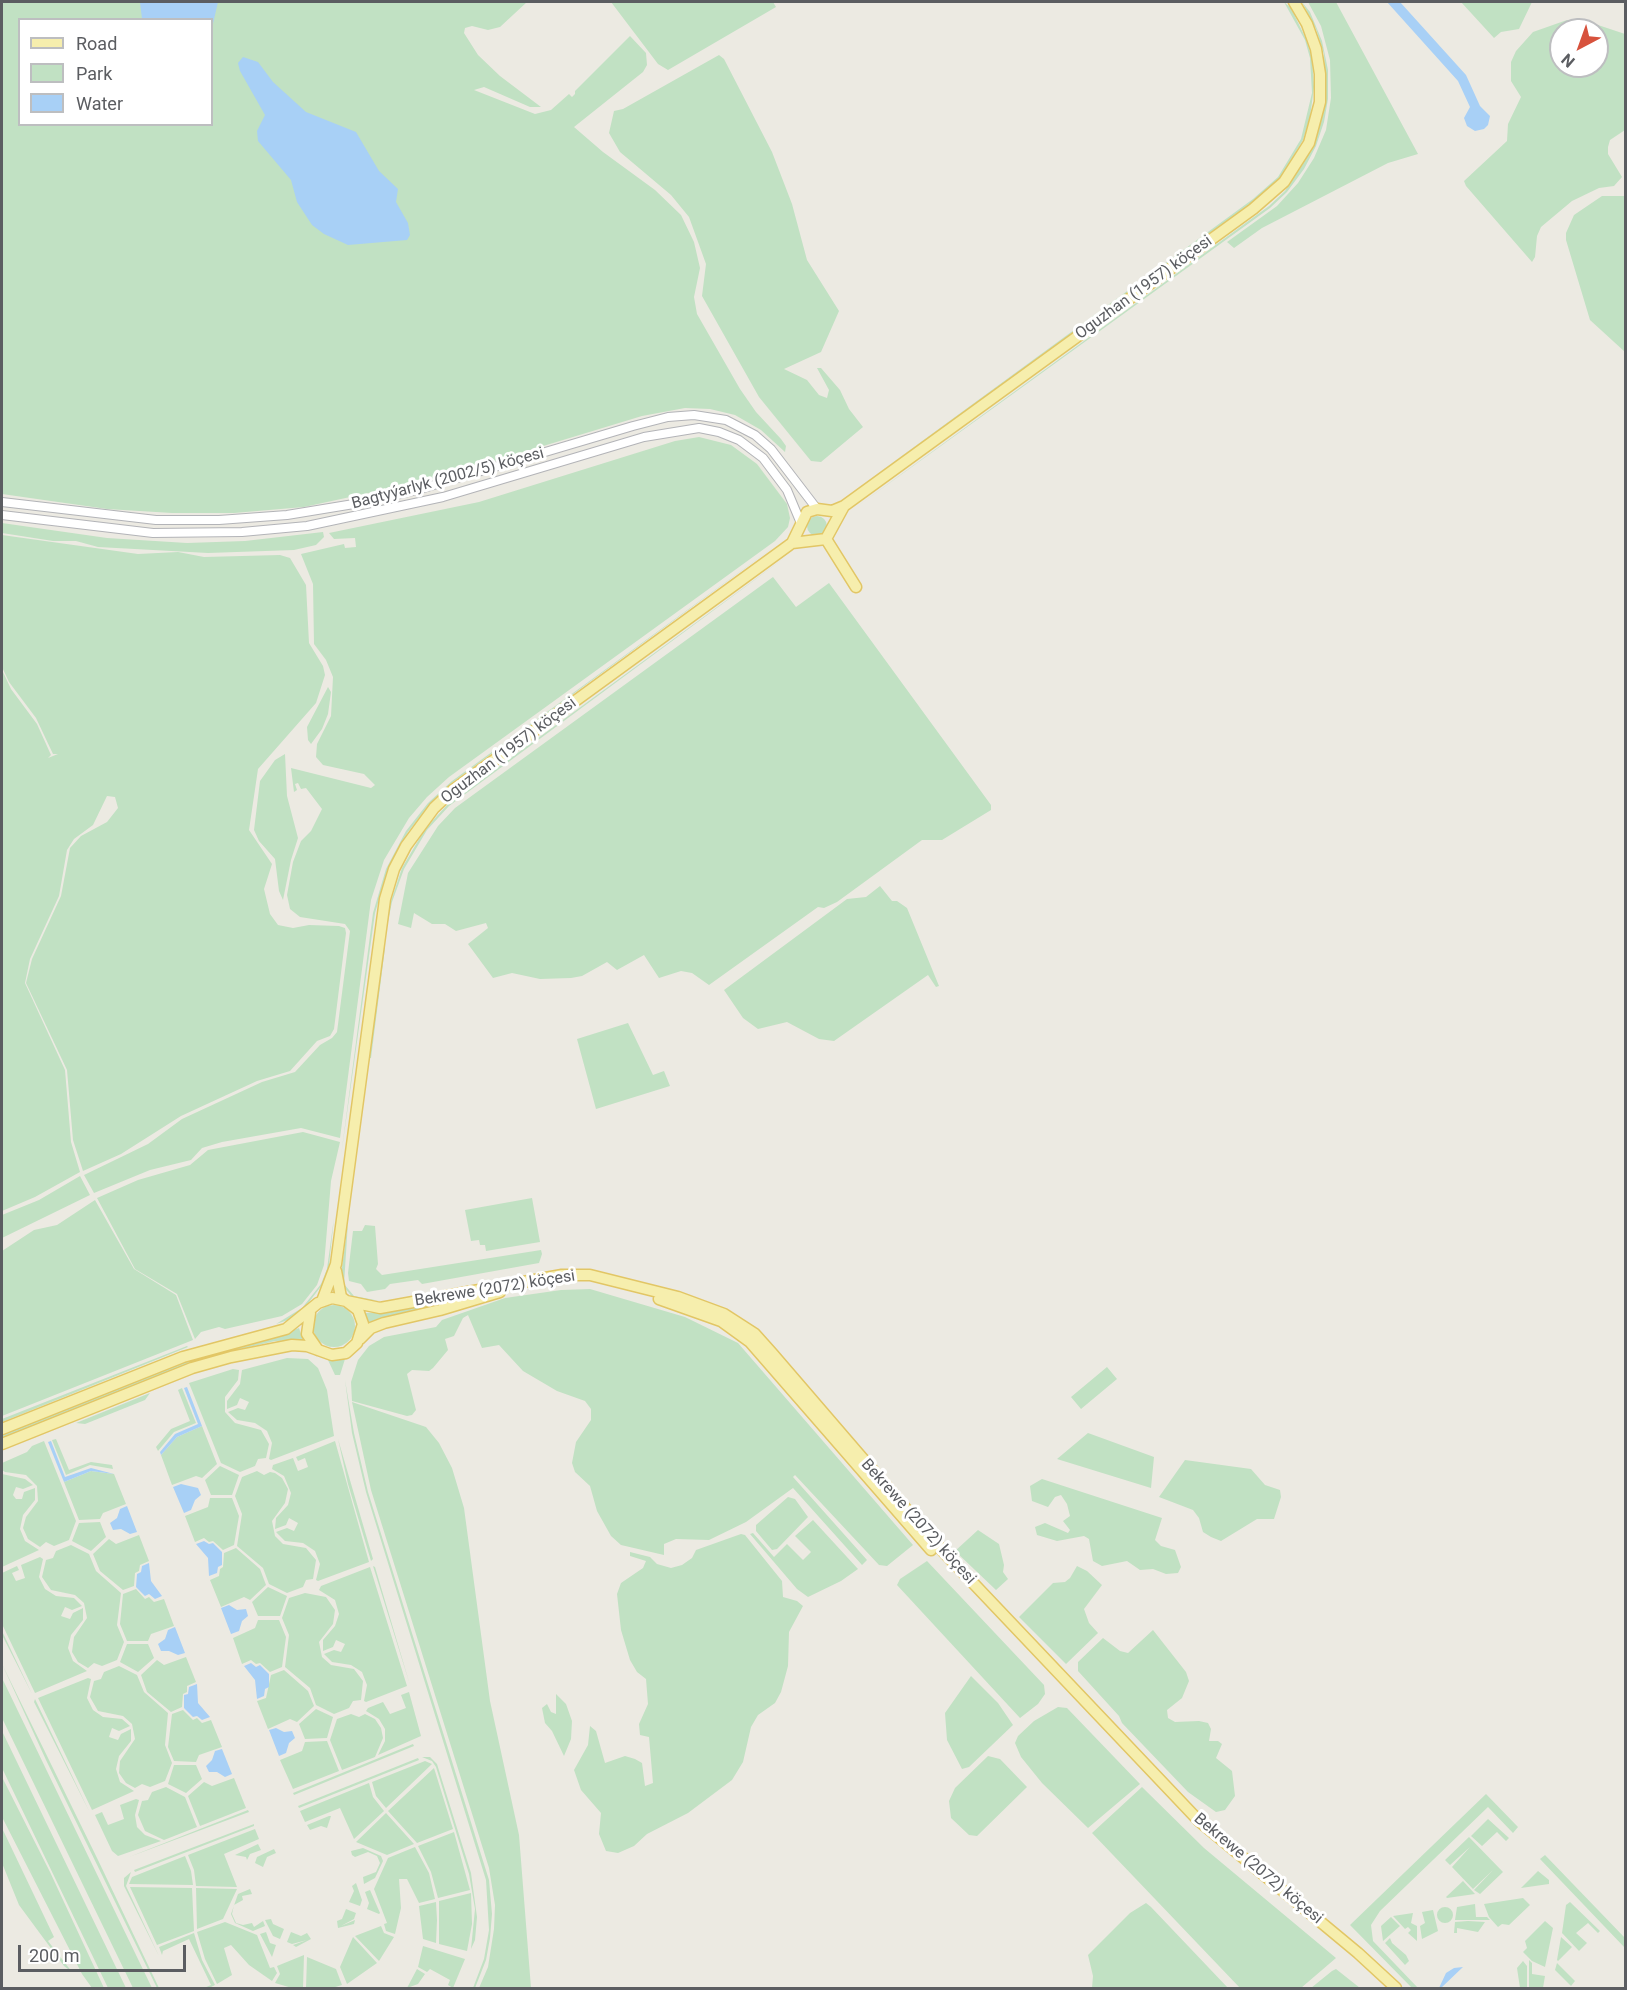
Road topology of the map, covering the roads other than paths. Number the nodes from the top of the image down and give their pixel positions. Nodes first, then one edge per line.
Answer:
1 (1294, 2) edge
2 (2, 502) edge
3 (844, 506) junction
4 (821, 510) junction
5 (2, 515) edge
6 (833, 522) junction
7 (800, 524) junction
8 (825, 539) junction
9 (812, 541) junction
10 (792, 543) junction
11 (856, 587) dead end
12 (336, 1264) junction
13 (322, 1301) junction
14 (351, 1304) junction
15 (311, 1310) junction
16 (360, 1339) junction
17 (318, 1350) junction
18 (2, 1430) edge
19 (2, 1444) edge
20 (1388, 1989) edge
21 (1396, 1989) edge

1 - 3 main road, Oguzhan (1957) köçesi
2 - 4 street, Bagtyýarlyk (2002/5) köçesi
3 - 4 main road, Oguzhan (1957) köçesi
3 - 6 main road, Oguzhan (1957) köçesi
4 - 6 main road
4 - 7 main road, Oguzhan (1957) köçesi
5 - 7 street, Bagtyýarlyk (2002/5) köçesi
6 - 8 main road, Oguzhan (1957) köçesi
7 - 9 main road
7 - 10 main road, Oguzhan (1957) köçesi
8 - 9 main road
8 - 11 main road
9 - 10 main road
10 - 12 main road, Oguzhan (1957) köçesi
12 - 13 main road, Oguzhan (1957) köçesi
12 - 14 main road, Oguzhan (1957) köçesi
13 - 14 main road, Bekrewe (2072) köçesi
13 - 15 main road
14 - 16 main road
14 - 21 main road, Bekrewe (2072) köçesi
15 - 17 main road
15 - 18 main road
16 - 17 main road, Bekrewe (2072) köçesi
16 - 20 main road, Bekrewe (2072) köçesi
17 - 19 main road, Bekrewe (2072) köçesi

